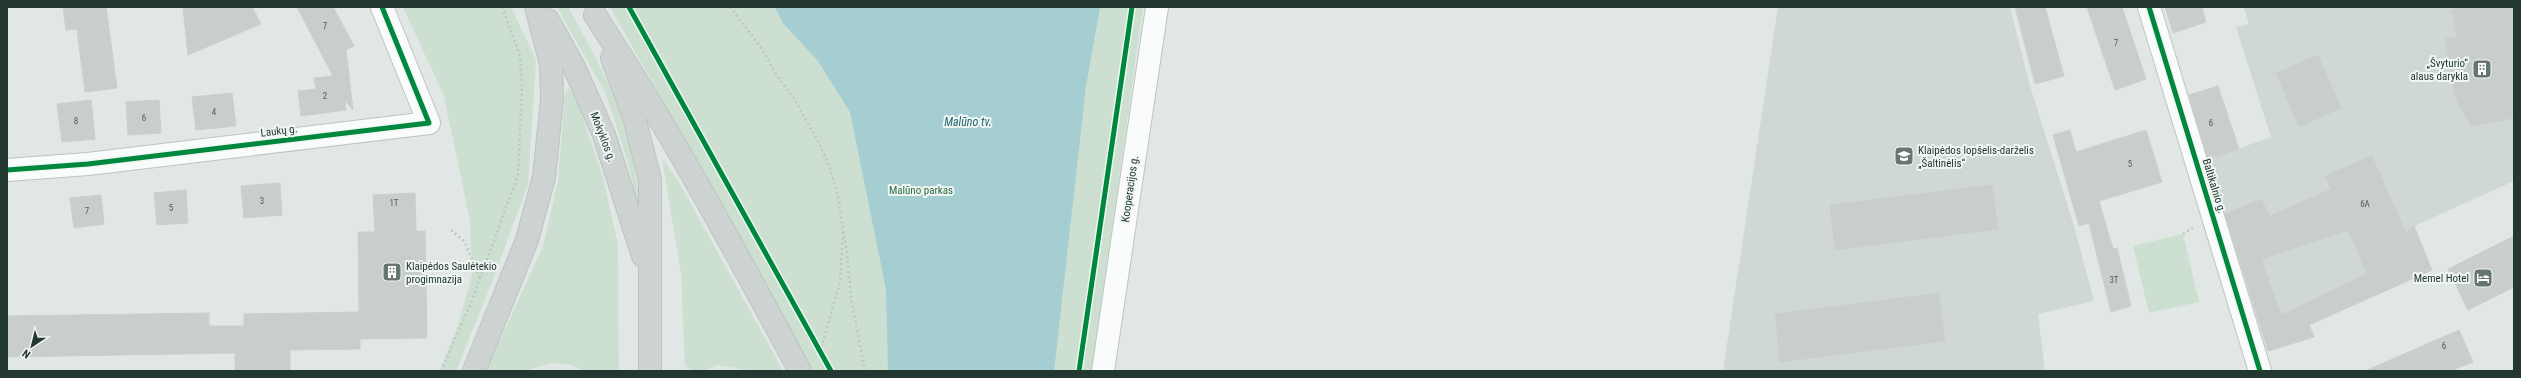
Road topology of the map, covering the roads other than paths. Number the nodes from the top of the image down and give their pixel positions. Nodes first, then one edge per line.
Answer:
1 (382, 7) edge
2 (536, 7) edge
3 (540, 7) edge
4 (1156, 7) edge
5 (2149, 7) edge
6 (593, 11) edge
7 (7, 170) edge
8 (649, 273) junction
9 (474, 371) edge
10 (650, 371) edge
11 (800, 371) edge
12 (1104, 371) edge
13 (2260, 371) edge

1 - 7 street, Laukų g.
2 - 9 main road
3 - 8 main road, Mokyklos g.
4 - 12 street, Kooperacijos g.
5 - 13 street, Baltikalnio g.
6 - 8 main road, Mokyklos g.
6 - 11 main road
8 - 10 main road, Mokyklos g.

